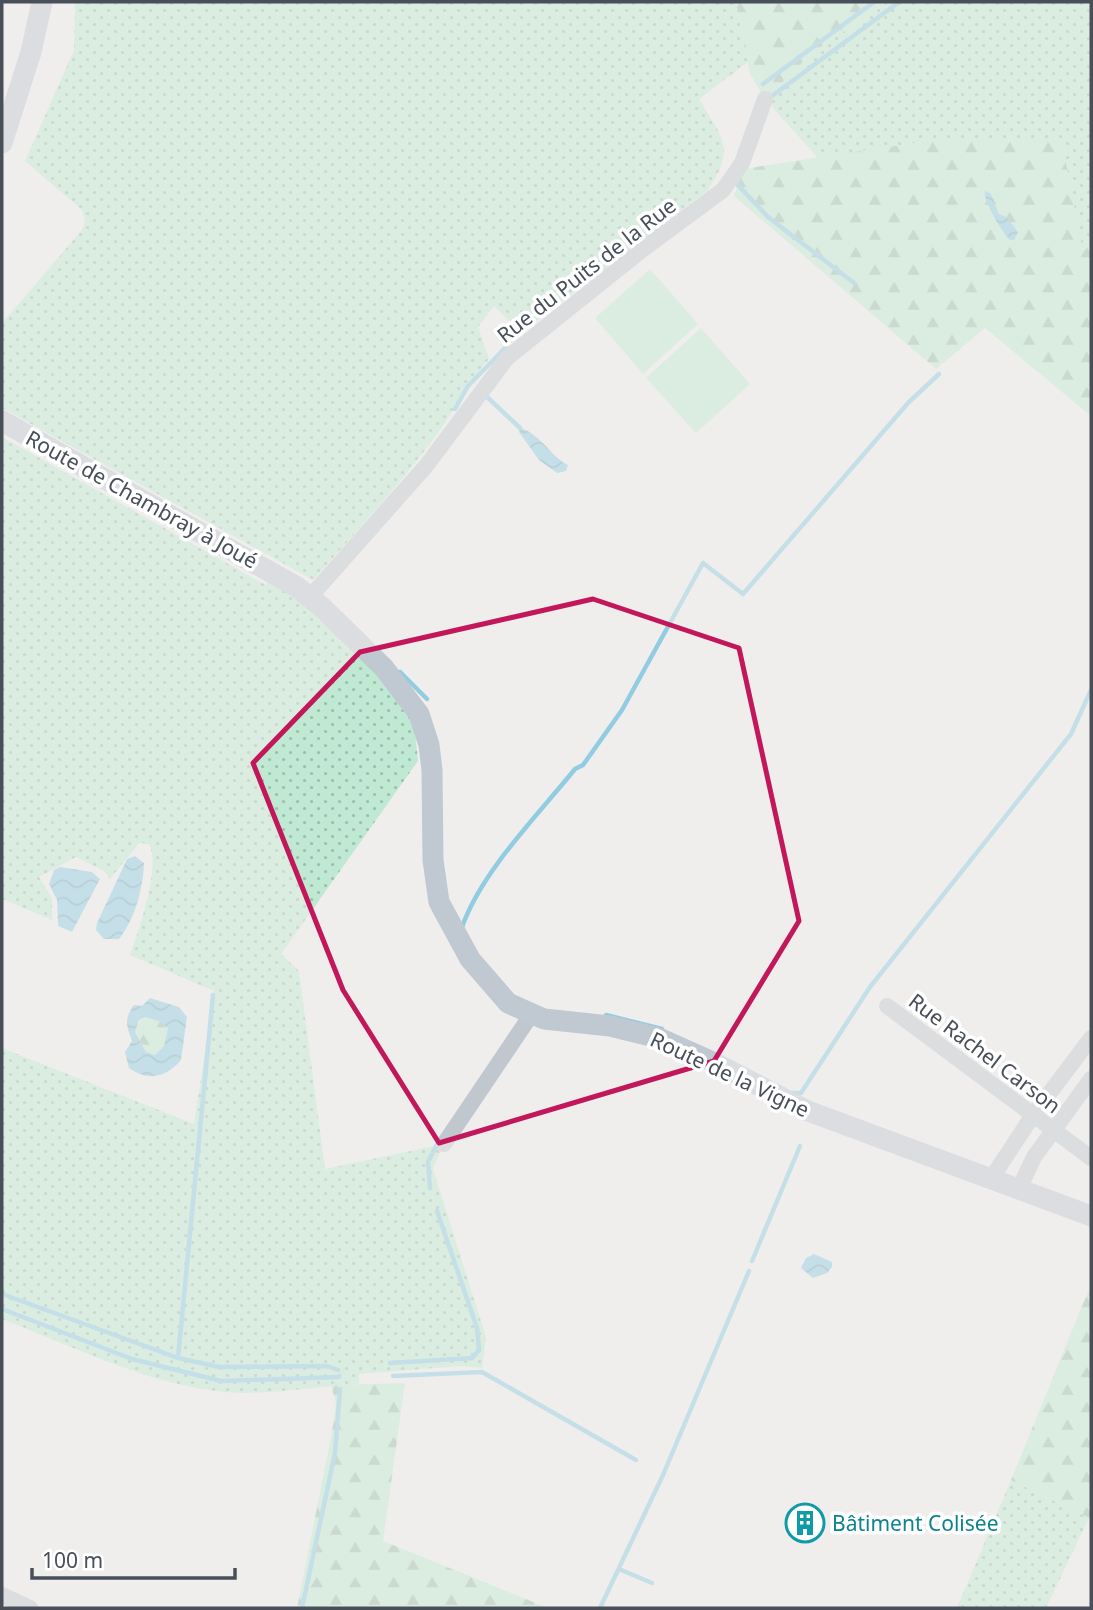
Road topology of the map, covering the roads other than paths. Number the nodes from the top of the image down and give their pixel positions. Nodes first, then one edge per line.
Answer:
1 (42, 2) edge
2 (765, 99) dead end
3 (2, 143) edge
4 (2, 421) edge
5 (282, 578) joint
6 (310, 597) junction
7 (887, 1006) dead end
8 (531, 1016) junction
9 (1091, 1038) edge
10 (1091, 1079) edge
11 (1033, 1115) junction
12 (1054, 1130) junction
13 (444, 1144) dead end
14 (1091, 1158) edge
15 (991, 1179) junction
16 (1019, 1189) junction
17 (1091, 1216) edge
18 (2, 1595) edge
19 (30, 1608) edge

1 - 3 street
2 - 6 street, Rue du Puits de la Rue
4 - 5 street, Route de Chambray à Joué
5 - 6 street, Route de la Vigne
6 - 8 street, Route de la Vigne
7 - 11 street, Rue Rachel Carson
8 - 13 street
8 - 15 street, Route de la Vigne
9 - 11 street
10 - 12 street
11 - 12 street, Rue Rachel Carson
11 - 15 street
12 - 14 street, Rue Rachel Carson
12 - 16 street
15 - 16 street
16 - 17 street
18 - 19 street

